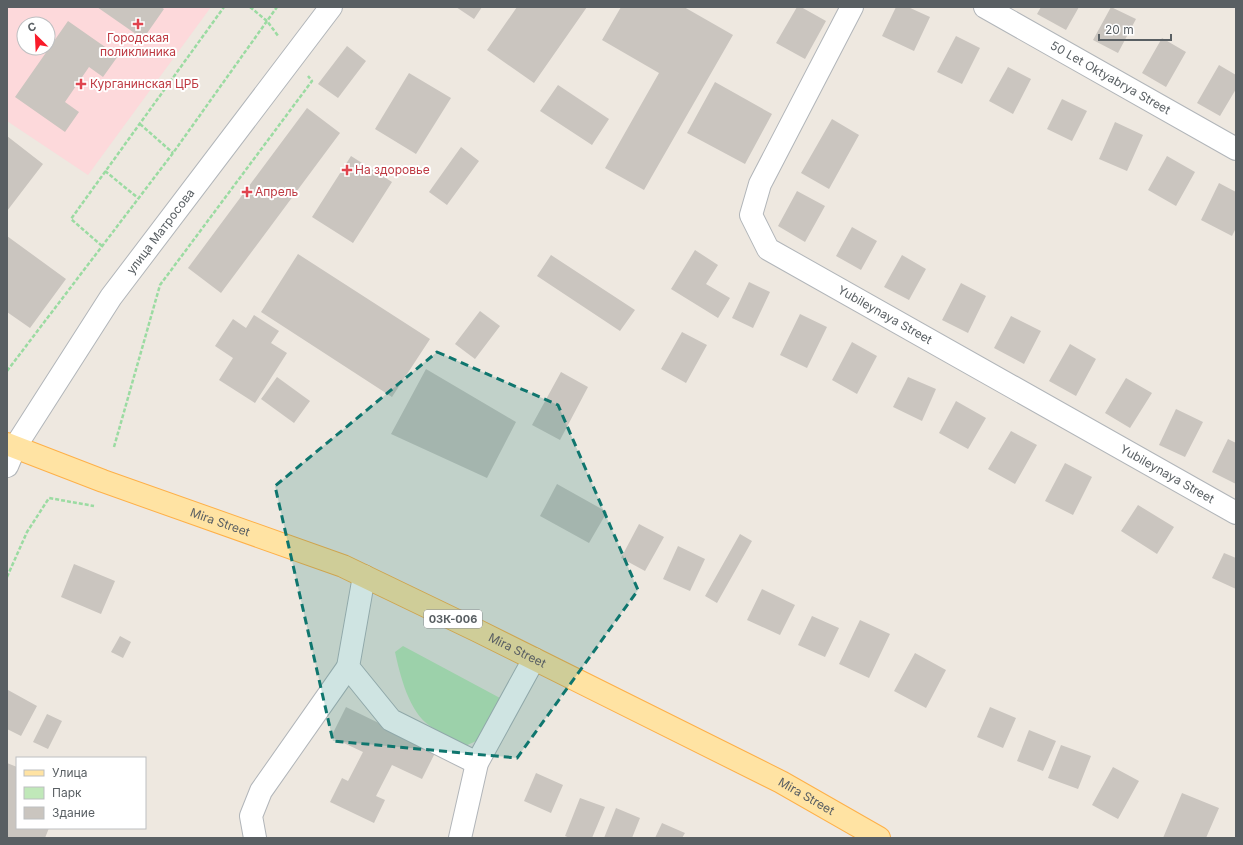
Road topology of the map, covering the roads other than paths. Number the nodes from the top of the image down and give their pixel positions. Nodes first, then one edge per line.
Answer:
1 (331, 7) edge
2 (852, 7) edge
3 (985, 7) edge
4 (1236, 149) edge
5 (11, 445) edge
6 (7, 466) edge
7 (1236, 513) edge
8 (364, 576) junction
9 (534, 659) junction
10 (348, 667) junction
11 (477, 763) junction
12 (255, 838) edge
13 (460, 838) edge
14 (879, 838) edge

1 - 5 street, улица Матросова
2 - 7 street, Yubileynaya Street
3 - 4 street, 50 Let Oktyabrya Street
5 - 6 street, улица Матросова
5 - 8 main road, Mira Street / 03К-006
8 - 9 main road, Mira Street / 03К-006
8 - 10 street
9 - 11 street
9 - 14 main road, Mira Street / 03К-006
10 - 11 street
10 - 12 street
11 - 13 street

